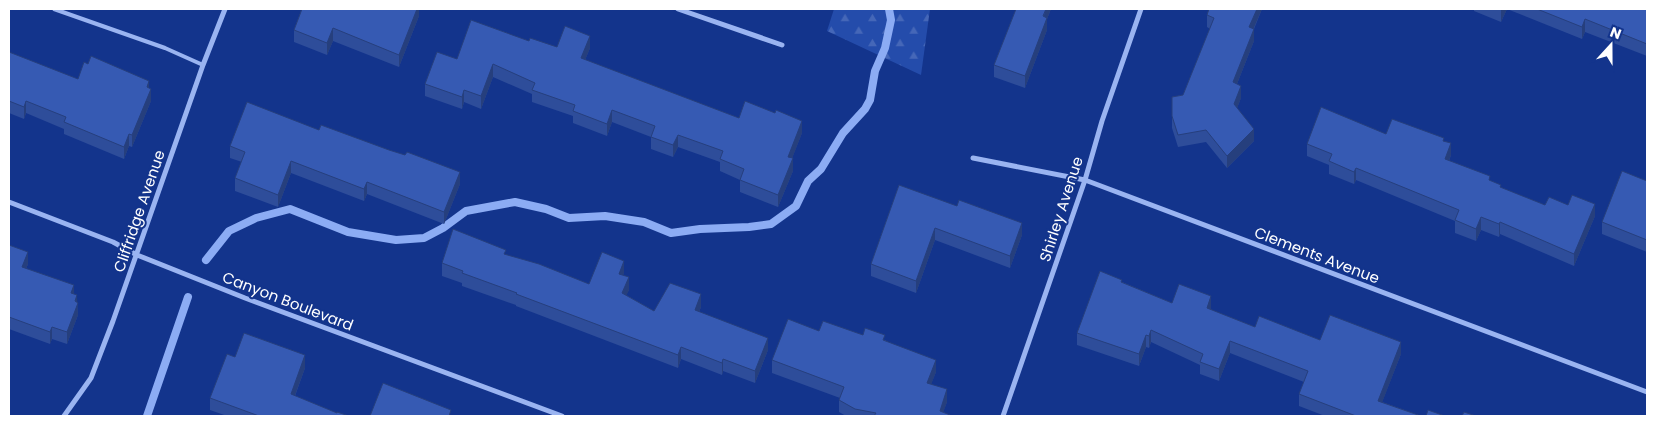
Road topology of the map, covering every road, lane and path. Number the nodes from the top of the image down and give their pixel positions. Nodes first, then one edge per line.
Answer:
1 (54, 9) edge
2 (225, 9) edge
3 (678, 9) edge
4 (1141, 9) edge
5 (782, 45) dead end
6 (203, 65) junction
7 (973, 158) dead end
8 (1085, 180) junction
9 (9, 202) edge
10 (137, 255) junction
11 (1647, 392) edge
12 (64, 416) edge
13 (562, 416) edge
14 (1003, 416) edge

1 - 6 lane
2 - 6 street, Cliffridge Avenue
3 - 5 street
4 - 8 street, Shirley Avenue
6 - 10 street, Cliffridge Avenue
7 - 8 street, Clements Avenue
8 - 11 street, Clements Avenue
8 - 14 street, Shirley Avenue
9 - 10 street, Canyon Boulevard
10 - 12 street, Cliffridge Avenue
10 - 13 street, Canyon Boulevard

